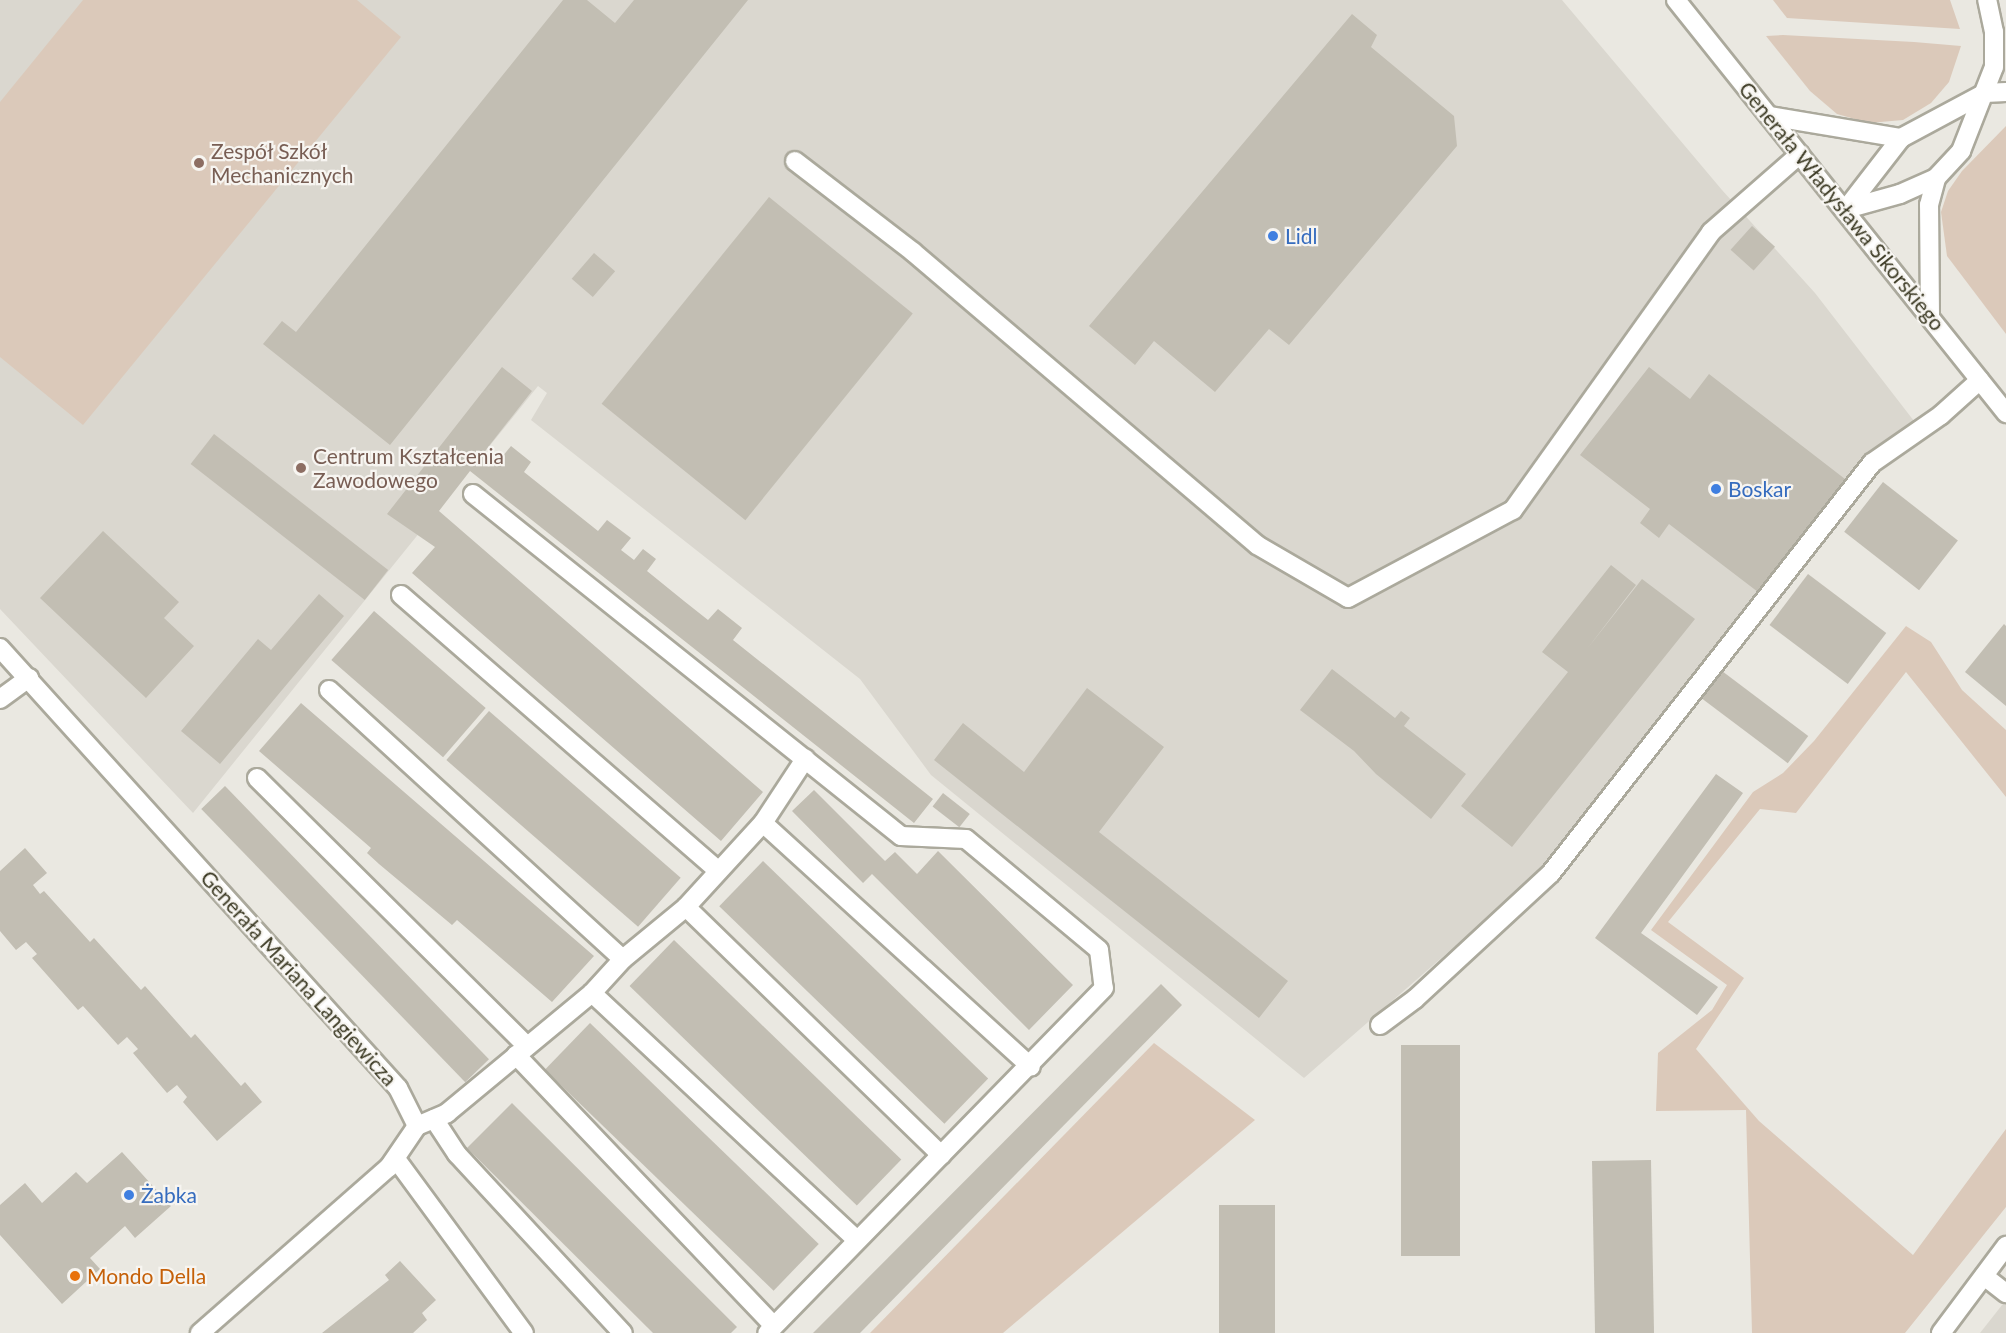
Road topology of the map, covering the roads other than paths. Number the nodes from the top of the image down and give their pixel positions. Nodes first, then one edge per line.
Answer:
1 (1676, 0) edge
2 (1987, 0) edge
3 (2006, 92) edge
4 (1985, 93) junction
5 (1769, 116) junction
6 (1900, 138) junction
7 (1800, 154) junction
8 (795, 161) dead end
9 (1936, 178) junction
10 (1846, 209) junction
11 (1930, 316) junction
12 (1980, 380) junction
13 (2006, 413) edge
14 (473, 494) dead end
15 (401, 596) dead end
16 (0, 648) edge
17 (29, 678) junction
18 (328, 690) dead end
19 (0, 699) edge
20 (805, 759) junction
21 (257, 778) dead end
22 (763, 823) junction
23 (717, 870) junction
24 (686, 908) junction
25 (623, 959) junction
26 (592, 993) junction
27 (1380, 1026) dead end
28 (522, 1050) junction
29 (1031, 1067) junction
30 (425, 1122) junction
31 (941, 1155) junction
32 (396, 1159) junction
33 (855, 1238) junction
34 (2006, 1246) edge
35 (1984, 1276) junction
36 (2006, 1293) edge
37 (771, 1329) edge
38 (200, 1333) edge
39 (524, 1333) edge
40 (623, 1333) edge
41 (1941, 1333) edge

1 - 5 street, Generała Władysława Sikorskiego
2 - 4 street
3 - 4 street
4 - 6 street
4 - 9 street
5 - 6 street
5 - 7 street, Generała Władysława Sikorskiego
6 - 10 street
7 - 8 street
7 - 10 street, Generała Władysława Sikorskiego
9 - 10 street
9 - 11 street
10 - 11 street, Generała Władysława Sikorskiego
11 - 12 street, Generała Władysława Sikorskiego
12 - 13 street, Generała Władysława Sikorskiego
12 - 27 street
14 - 20 street
15 - 23 street
16 - 17 street, Generała Mariana Langiewicza
17 - 19 street
17 - 30 street, Generała Mariana Langiewicza
18 - 25 street
20 - 22 street
20 - 29 street
21 - 28 street
22 - 23 street
22 - 29 street
23 - 24 street
24 - 25 street
24 - 31 street
25 - 26 street
26 - 28 street
26 - 33 street
28 - 30 street
28 - 37 street
29 - 31 street
30 - 32 street
30 - 40 street, Generała Mariana Langiewicza
31 - 33 street
32 - 38 street
32 - 39 street
33 - 37 street
34 - 35 street
35 - 36 street
35 - 41 street

